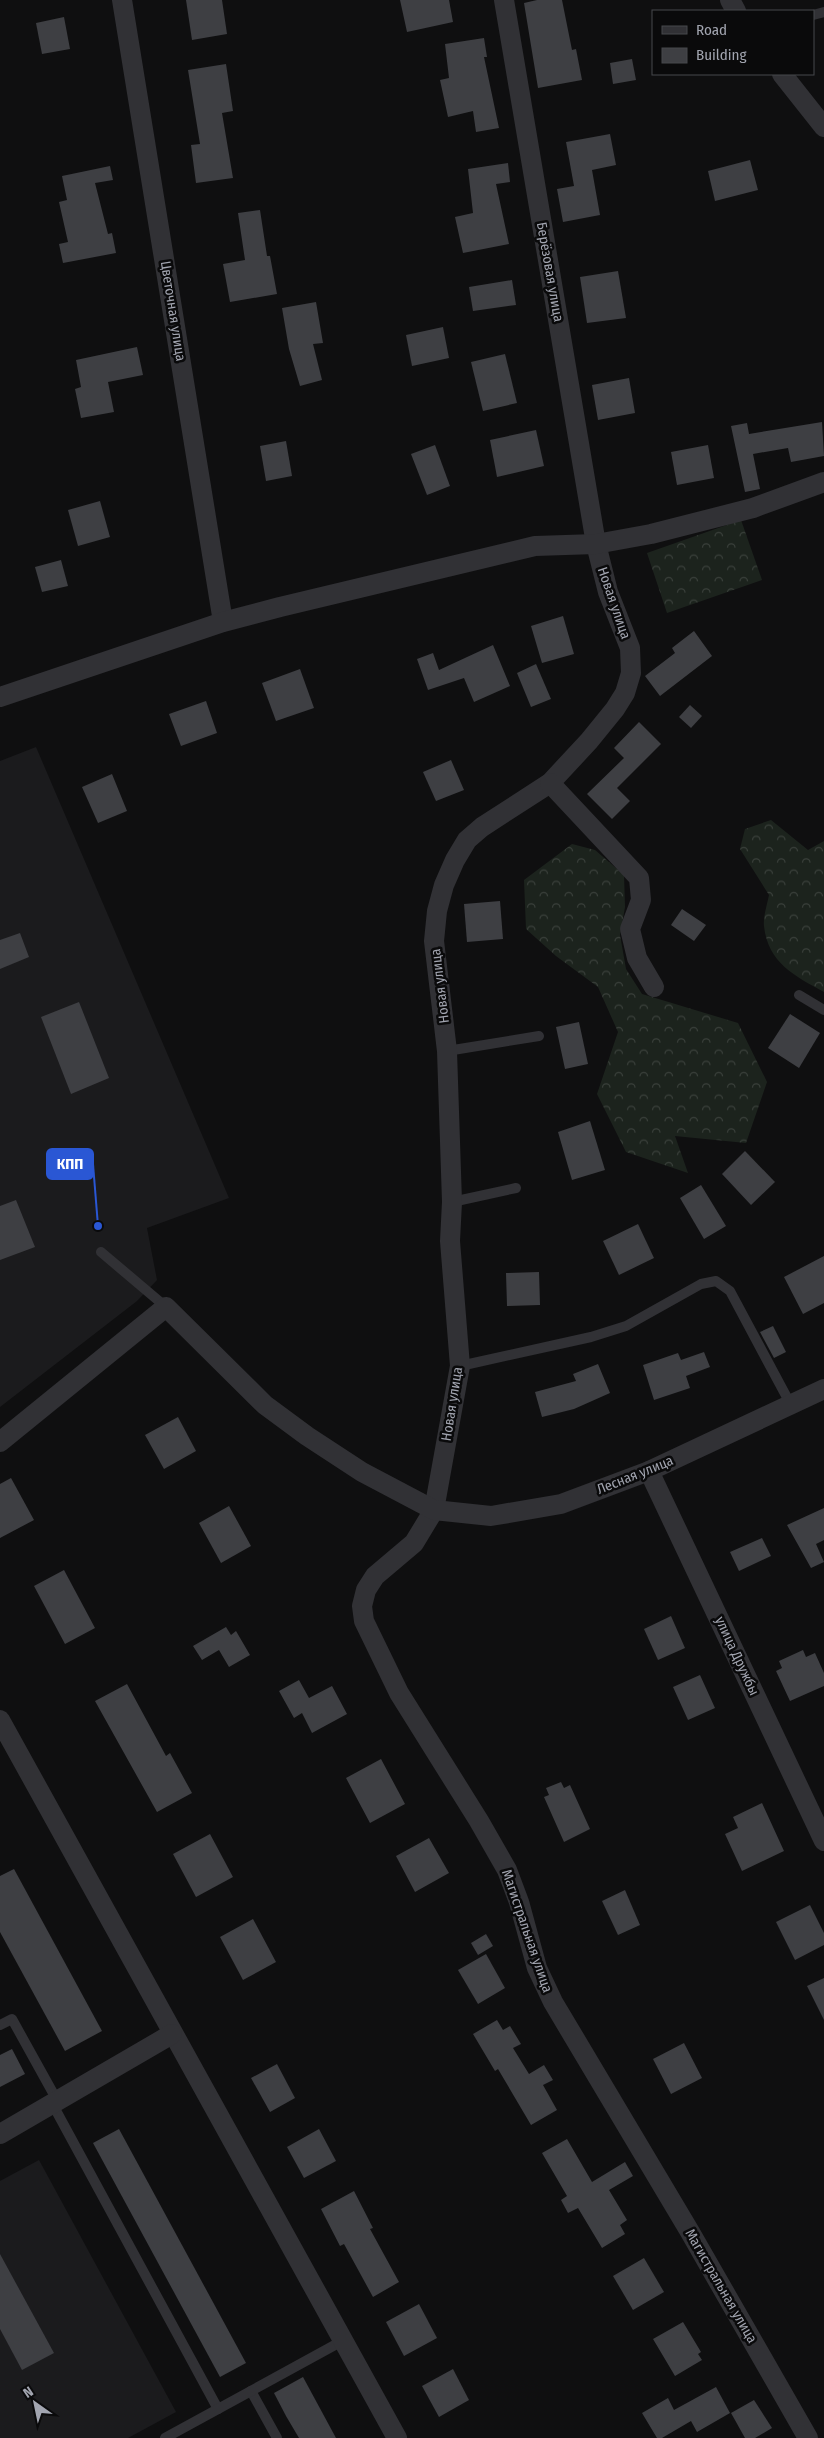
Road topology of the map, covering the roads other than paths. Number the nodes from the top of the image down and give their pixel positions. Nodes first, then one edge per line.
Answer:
1 (122, 0) edge
2 (504, 0) edge
3 (783, 75) edge
4 (824, 127) edge
5 (824, 482) edge
6 (596, 544) junction
7 (223, 622) junction
8 (0, 696) edge
9 (550, 783) junction
10 (654, 987) dead end
11 (799, 996) dead end
12 (824, 1010) edge
13 (539, 1036) dead end
14 (447, 1051) junction
15 (516, 1188) dead end
16 (452, 1202) junction
17 (101, 1252) dead end
18 (166, 1307) junction
19 (460, 1366) junction
20 (824, 1389) edge
21 (791, 1405) junction
22 (0, 1442) edge
23 (649, 1471) junction
24 (434, 1510) junction
25 (0, 1720) edge
26 (824, 1841) edge
27 (0, 2026) edge
28 (172, 2034) junction
29 (55, 2104) junction
30 (0, 2134) edge
31 (344, 2340) junction
32 (251, 2391) junction
33 (218, 2409) junction
34 (164, 2438) edge
35 (277, 2438) edge
36 (397, 2438) edge
37 (808, 2438) edge

1 - 7 street, Цветочная улица
2 - 6 street, Берёзовая улица
3 - 4 street
5 - 6 street
6 - 7 street
6 - 9 street, Новая улица
7 - 8 street
9 - 10 street
9 - 14 street, Новая улица
11 - 12 lane
13 - 14 lane
14 - 16 street, Новая улица
15 - 16 lane
16 - 19 street, Новая улица
17 - 18 lane
18 - 22 street
18 - 24 street
19 - 21 lane
19 - 24 street, Новая улица
20 - 21 street, Лесная улица
21 - 23 street, Лесная улица
23 - 24 street, Лесная улица
23 - 26 street, улица Дружбы
24 - 37 street, Магистральная улица
25 - 28 street
27 - 29 lane
28 - 29 street
28 - 31 street
29 - 30 street
29 - 33 lane
31 - 32 lane
31 - 36 street
32 - 33 lane
32 - 35 lane
33 - 34 lane

